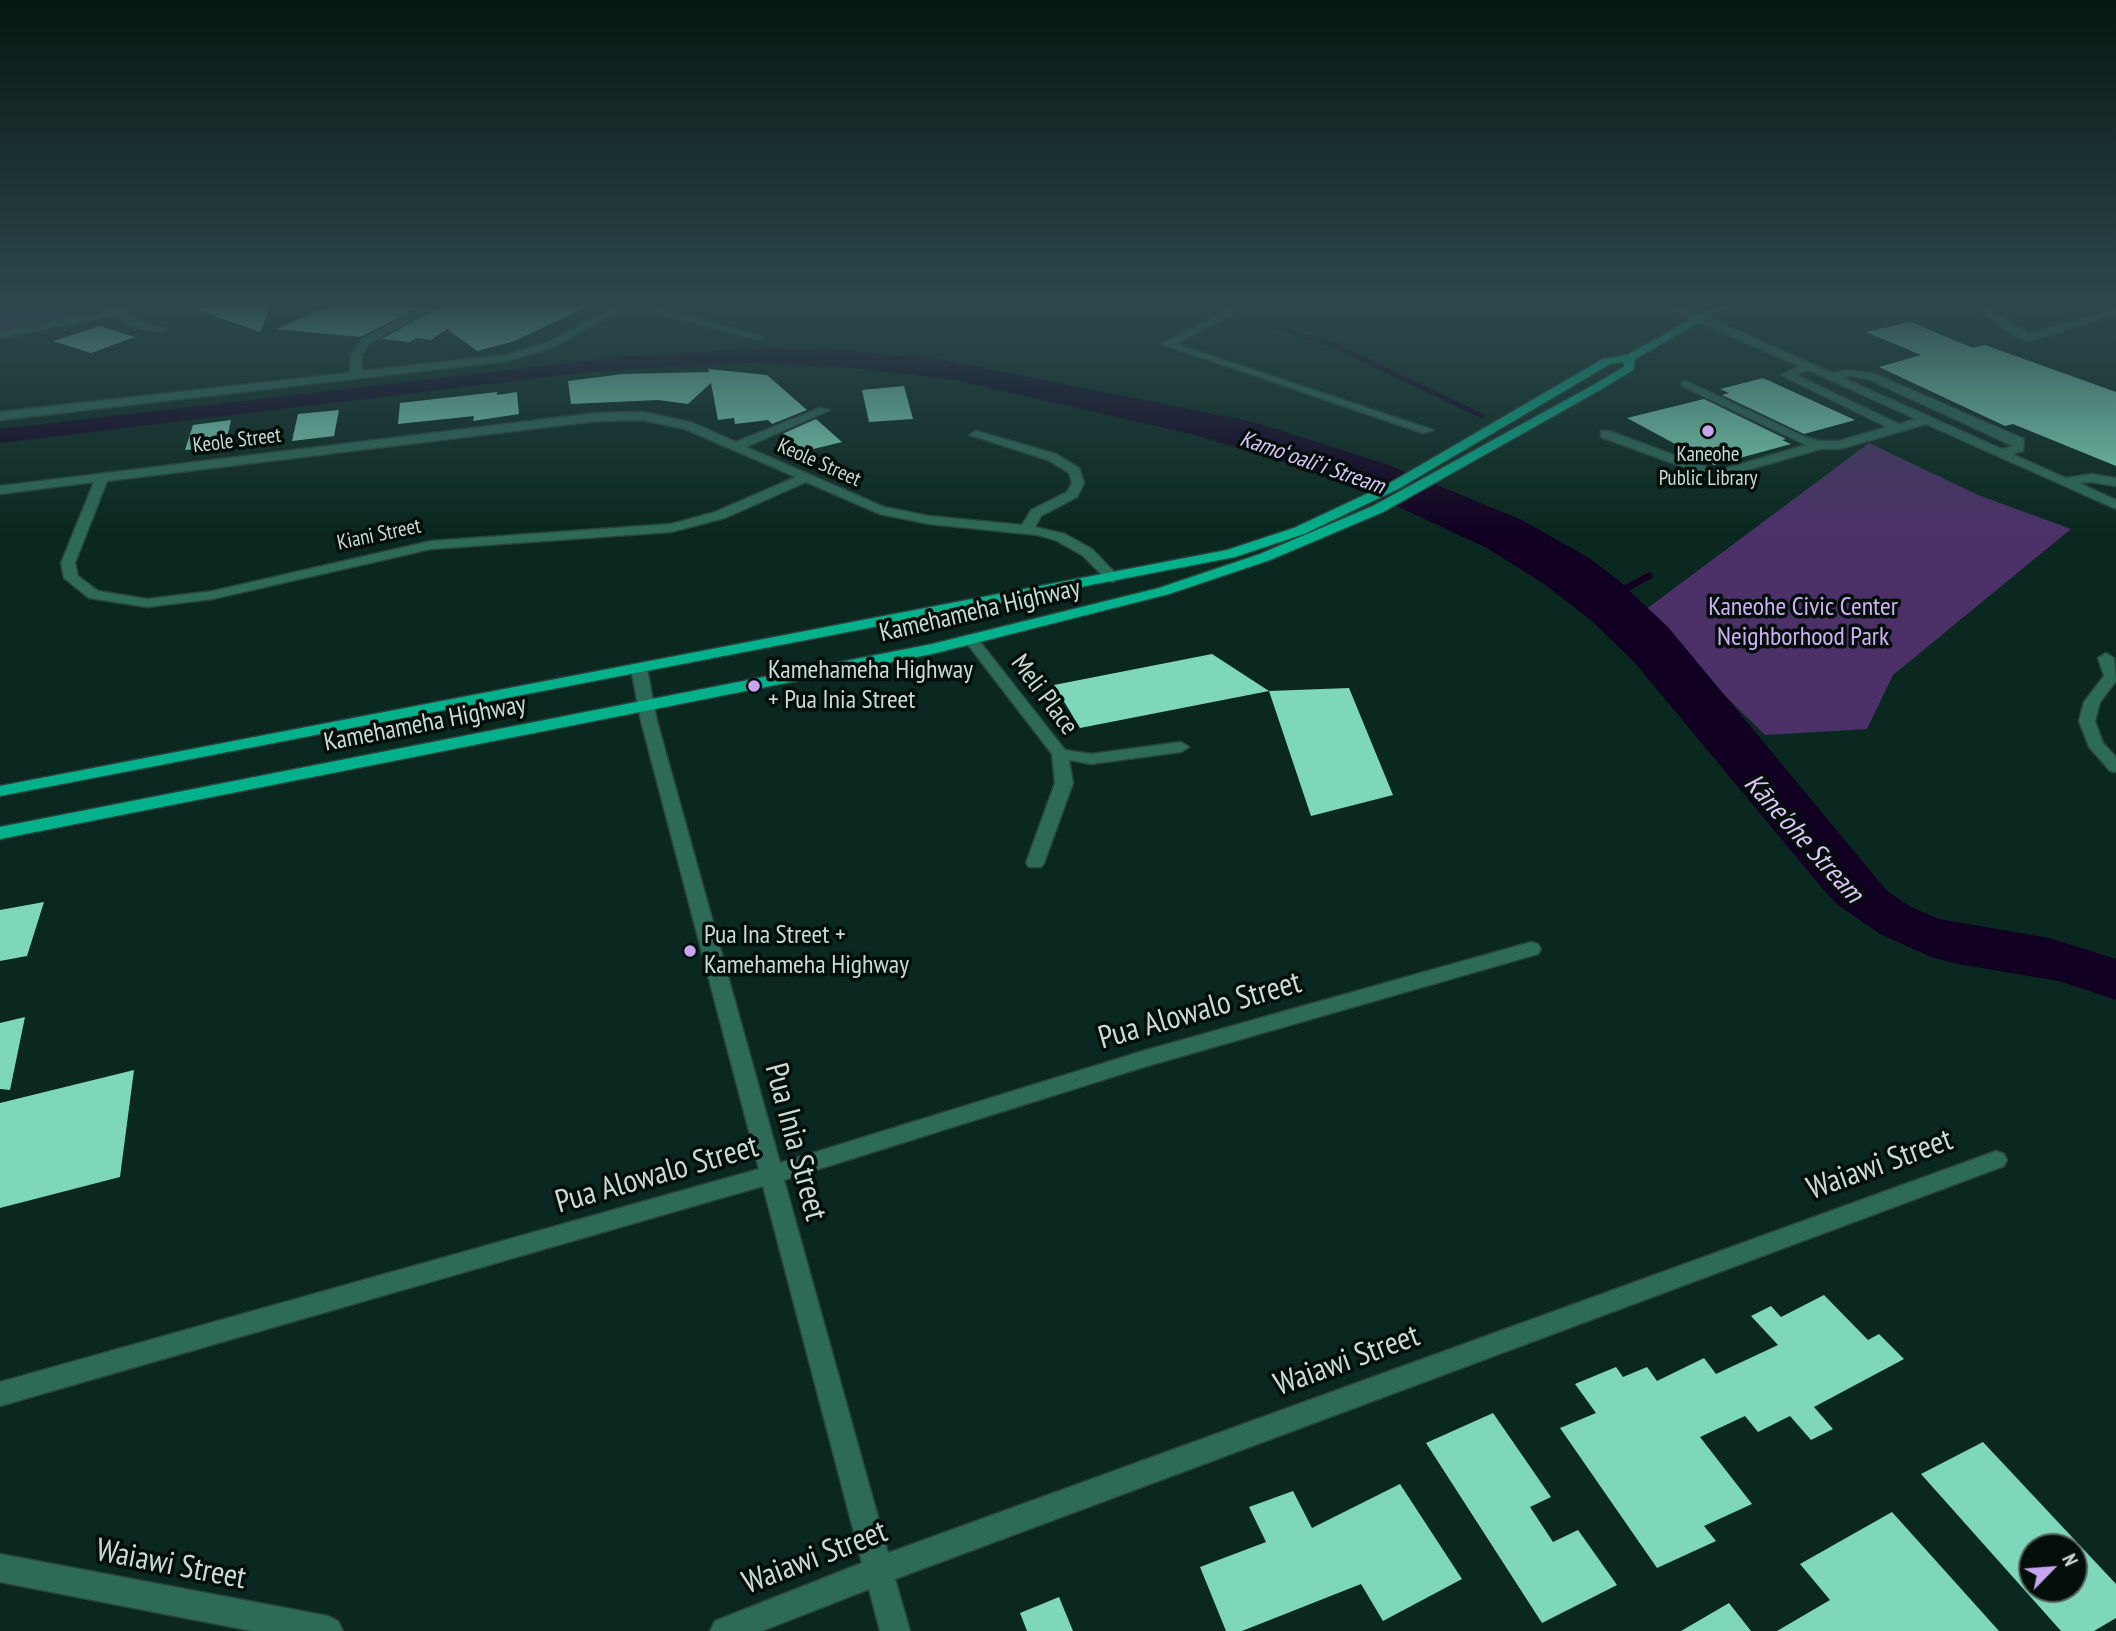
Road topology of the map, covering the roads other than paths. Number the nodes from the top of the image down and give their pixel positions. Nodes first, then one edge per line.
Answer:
1 (293, 383) edge
2 (1285, 383) edge
3 (1570, 383) edge
4 (1604, 383) edge
5 (1804, 383) edge
6 (1848, 383) edge
7 (1887, 383) edge
8 (1686, 384) dead end
9 (824, 410) dead end
10 (0, 416) edge
11 (1930, 419) junction
12 (1898, 428) junction
13 (1427, 430) dead end
14 (1605, 434) dead end
15 (976, 435) dead end
16 (1820, 445) junction
17 (735, 447) junction
18 (2005, 452) junction
19 (102, 477) junction
20 (805, 478) junction
21 (2068, 481) junction
22 (2116, 482) edge
23 (0, 490) edge
24 (1373, 504) junction
25 (2116, 505) edge
26 (1026, 530) junction
27 (1113, 578) junction
28 (1125, 602) junction
29 (972, 640) junction
30 (2106, 658) dead end
31 (639, 668) junction
32 (645, 706) junction
33 (1181, 747) dead end
34 (1060, 754) junction
35 (2116, 766) edge
36 (0, 791) edge
37 (0, 832) edge
38 (1035, 863) dead end
39 (1531, 949) dead end
40 (1996, 1160) dead end
41 (771, 1175) junction
42 (0, 1394) edge
43 (0, 1567) edge
44 (879, 1571) junction
45 (328, 1631) edge
46 (725, 1631) edge
47 (895, 1631) edge

1 - 10 street
2 - 13 street
3 - 24 main road, Kamehameha Highway
4 - 24 main road, Kamehameha Highway
5 - 12 street
6 - 11 street
7 - 18 street
8 - 16 street
9 - 17 street
11 - 12 street
11 - 18 street
12 - 16 street
14 - 16 street
15 - 26 street
17 - 19 street, Keole Street
17 - 20 street, Keole Street
18 - 21 street
19 - 20 street, Kiani Street
19 - 23 street, Keole Street
20 - 26 street, Keole Street
21 - 22 street
21 - 25 street
24 - 27 main road, Kamehameha Highway
24 - 28 main road, Kamehameha Highway
26 - 27 street, Keole Street
27 - 28 main road
27 - 31 main road, Kamehameha Highway
28 - 29 main road, Kamehameha Highway
29 - 32 main road, Kamehameha Highway
29 - 34 street, Meli Place
30 - 35 street
31 - 32 street, Pua Inia Street
31 - 36 main road, Kamehameha Highway
32 - 37 main road, Kamehameha Highway
32 - 41 street, Pua Inia Street
33 - 34 street
34 - 38 street, Meli Place
39 - 41 street, Pua Alowalo Street
40 - 44 street, Waiawi Street
41 - 42 street, Pua Alowalo Street
41 - 44 street, Pua Inia Street
43 - 45 street, Waiawi Street
44 - 46 street, Waiawi Street
44 - 47 street, Pua Inia Street

